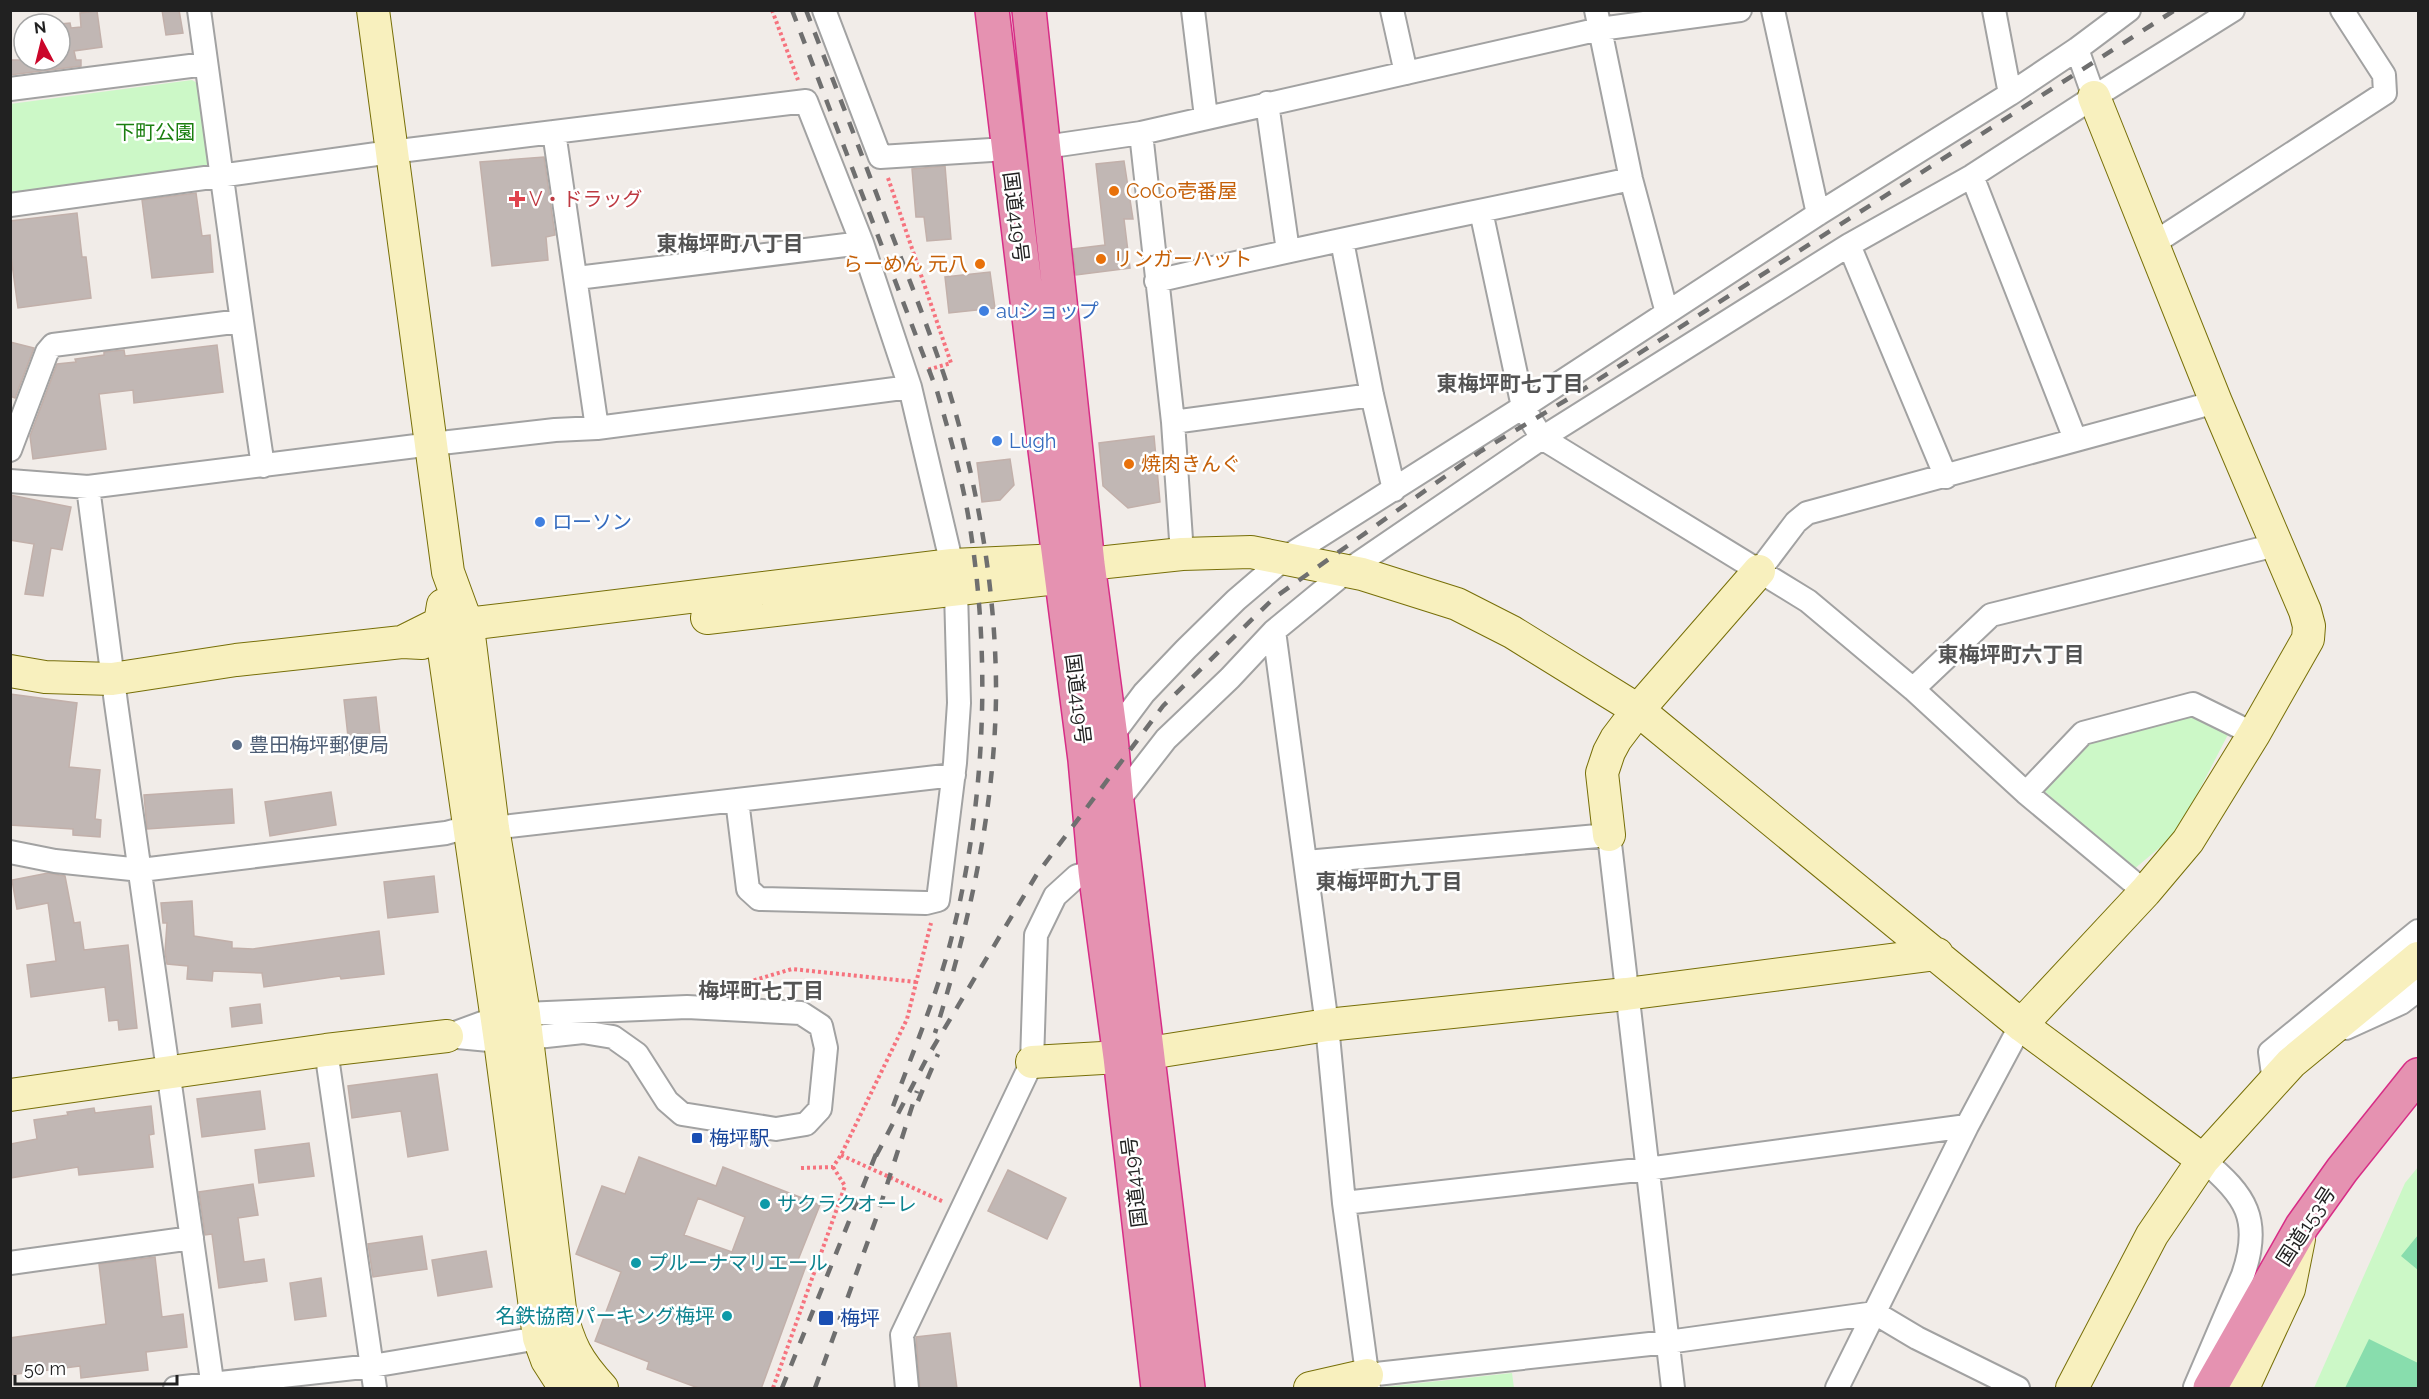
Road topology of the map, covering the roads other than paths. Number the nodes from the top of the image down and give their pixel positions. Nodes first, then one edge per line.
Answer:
1 (199, 10) edge
2 (373, 10) edge
3 (824, 10) edge
4 (992, 10) edge
5 (1029, 10) edge
6 (1193, 10) edge
7 (1392, 10) edge
8 (1740, 10) edge
9 (1773, 10) edge
10 (1994, 10) edge
11 (2129, 10) edge
12 (2233, 10) edge
13 (2342, 10) edge
14 (1598, 20) edge
15 (2078, 49) junction
16 (206, 64) junction
17 (1406, 74) junction
18 (10, 89) edge
19 (2010, 94) junction
20 (2094, 97) junction
21 (1267, 103) junction
22 (1206, 117) junction
23 (554, 132) junction
24 (1141, 133) junction
25 (1045, 147) junction
26 (1007, 149) junction
27 (391, 152) junction
28 (1972, 176) junction
29 (223, 177) junction
30 (1631, 179) junction
31 (10, 205) edge
32 (1481, 211) junction
33 (1818, 214) junction
34 (1342, 241) junction
35 (862, 243) junction
36 (2154, 243) junction
37 (1850, 245) junction
38 (1287, 250) junction
39 (577, 278) junction
40 (1156, 281) junction
41 (1667, 313) junction
42 (241, 321) junction
43 (910, 387) junction
44 (1372, 395) junction
45 (2216, 402) junction
46 (1523, 407) junction
47 (1173, 422) junction
48 (597, 428) junction
49 (1542, 438) junction
50 (2076, 439) junction
51 (432, 444) junction
52 (10, 450) edge
53 (263, 466) junction
54 (1946, 477) junction
55 (10, 481) edge
56 (87, 487) junction
57 (1394, 490) junction
58 (2276, 545) junction
59 (1182, 554) junction
60 (1285, 558) junction
61 (1070, 567) junction
62 (1347, 571) junction
63 (1759, 571) junction
64 (954, 578) junction
65 (1274, 631) junction
66 (455, 634) junction
67 (10, 671) edge
68 (112, 679) junction
69 (1913, 689) junction
70 (1638, 710) junction
71 (2254, 734) junction
72 (1111, 736) junction
73 (954, 775) junction
74 (2026, 793) junction
75 (736, 800) junction
76 (1116, 801) junction
77 (481, 827) junction
78 (1609, 835) junction
79 (10, 852) edge
80 (1306, 862) junction
81 (141, 870) junction
82 (1095, 871) junction
83 (2145, 892) junction
84 (2418, 931) edge
85 (1937, 954) junction
86 (2418, 958) edge
87 (2418, 990) edge
88 (1626, 994) junction
89 (1326, 1025) junction
90 (2021, 1025) junction
91 (511, 1028) junction
92 (447, 1036) joint
93 (2319, 1040) junction
94 (326, 1050) junction
95 (1134, 1055) junction
96 (1032, 1062) junction
97 (167, 1073) junction
98 (2418, 1075) edge
99 (2274, 1082) junction
100 (10, 1095) edge
101 (1967, 1126) junction
102 (2203, 1160) junction
103 (1647, 1169) junction
104 (1344, 1203) junction
105 (2302, 1226) junction
106 (192, 1238) junction
107 (10, 1263) edge
108 (1875, 1313) junction
109 (539, 1338) junction
110 (1668, 1342) junction
111 (372, 1366) junction
112 (1368, 1382) edge
113 (213, 1386) edge
114 (175, 1389) edge
115 (375, 1389) edge
116 (565, 1389) edge
117 (602, 1389) edge
118 (908, 1389) edge
119 (1158, 1389) edge
120 (1188, 1389) edge
121 (1310, 1389) edge
122 (1673, 1389) edge
123 (1838, 1389) edge
124 (2018, 1389) edge
125 (2072, 1389) edge
126 (2195, 1389) edge
127 (2210, 1389) edge
128 (2243, 1389) edge

1 - 16 street
2 - 27 street
3 - 26 street
4 - 26 highway, 国道419号
5 - 25 highway, 国道419号
6 - 22 street
7 - 17 street
8 - 14 street
9 - 33 street
10 - 19 street
11 - 15 street
12 - 20 street
13 - 36 street
14 - 17 street
14 - 30 street
15 - 19 street
15 - 20 street
16 - 18 street
16 - 29 street
17 - 21 street
19 - 33 street
20 - 28 street
20 - 36 street
21 - 22 street
21 - 38 street
22 - 24 street
23 - 27 street
23 - 35 street
23 - 39 street
24 - 25 street
24 - 40 street
25 - 61 highway, 国道419号
26 - 61 highway, 国道419号
27 - 29 street
27 - 51 street
28 - 37 street
28 - 50 street
29 - 31 street
29 - 42 street
30 - 32 street
30 - 41 street
32 - 34 street
32 - 46 street
33 - 41 street
34 - 38 street
34 - 44 street
35 - 39 street
35 - 43 street
36 - 45 street
37 - 49 street
37 - 54 street
38 - 40 street
39 - 48 street
40 - 47 street
41 - 46 street
42 - 52 street
42 - 53 street
43 - 48 street
43 - 64 street
44 - 47 street
44 - 57 street
45 - 50 street
45 - 58 street
46 - 49 street
46 - 57 street
47 - 59 street
48 - 51 street
49 - 62 street
49 - 63 street
50 - 54 street
51 - 53 street
51 - 66 street
53 - 56 street
54 - 63 street
55 - 56 street
56 - 68 street
57 - 60 street
58 - 69 street
58 - 71 street
59 - 60 street
59 - 61 street
60 - 62 street
60 - 72 street
61 - 64 street
61 - 72 highway, 国道419号
61 - 82 highway, 国道419号
62 - 65 street
62 - 70 street
63 - 69 street
63 - 70 street
64 - 66 street
64 - 73 street
65 - 76 street
65 - 80 street
66 - 68 street
66 - 77 street
67 - 68 street
68 - 81 street
69 - 74 street
70 - 78 street
70 - 85 street
71 - 74 street
71 - 83 street
72 - 76 highway, 国道419号
73 - 75 street
73 - 75 street
74 - 83 street
75 - 77 street
76 - 95 highway, 国道419号
77 - 81 street
77 - 91 street
78 - 80 street
78 - 88 street
79 - 81 street
80 - 89 street
81 - 97 street
82 - 95 highway, 国道419号
82 - 96 street
83 - 90 street
84 - 99 street
85 - 88 street
85 - 90 street
86 - 93 street
87 - 93 street
88 - 89 street
88 - 103 street
89 - 95 street
89 - 104 street
90 - 101 street
90 - 102 street
91 - 91 street
91 - 92 street
91 - 109 street
91 - 117 street
92 - 94 street
93 - 99 street
94 - 97 street
94 - 111 street
95 - 96 street
95 - 119 highway, 国道419号
95 - 120 highway, 国道419号
96 - 118 street
97 - 100 street
97 - 106 street
98 - 105 highway, 国道153号
99 - 102 street
101 - 103 street
101 - 108 street
102 - 125 street
102 - 126 street
103 - 104 street
103 - 110 street
104 - 112 street
105 - 127 highway, 国道153号
105 - 128 street
106 - 107 street
106 - 113 street
108 - 110 street
108 - 123 street
108 - 124 street
109 - 111 street
109 - 116 street
110 - 112 street
110 - 122 street
111 - 113 street
111 - 115 street
112 - 121 street
113 - 114 street

